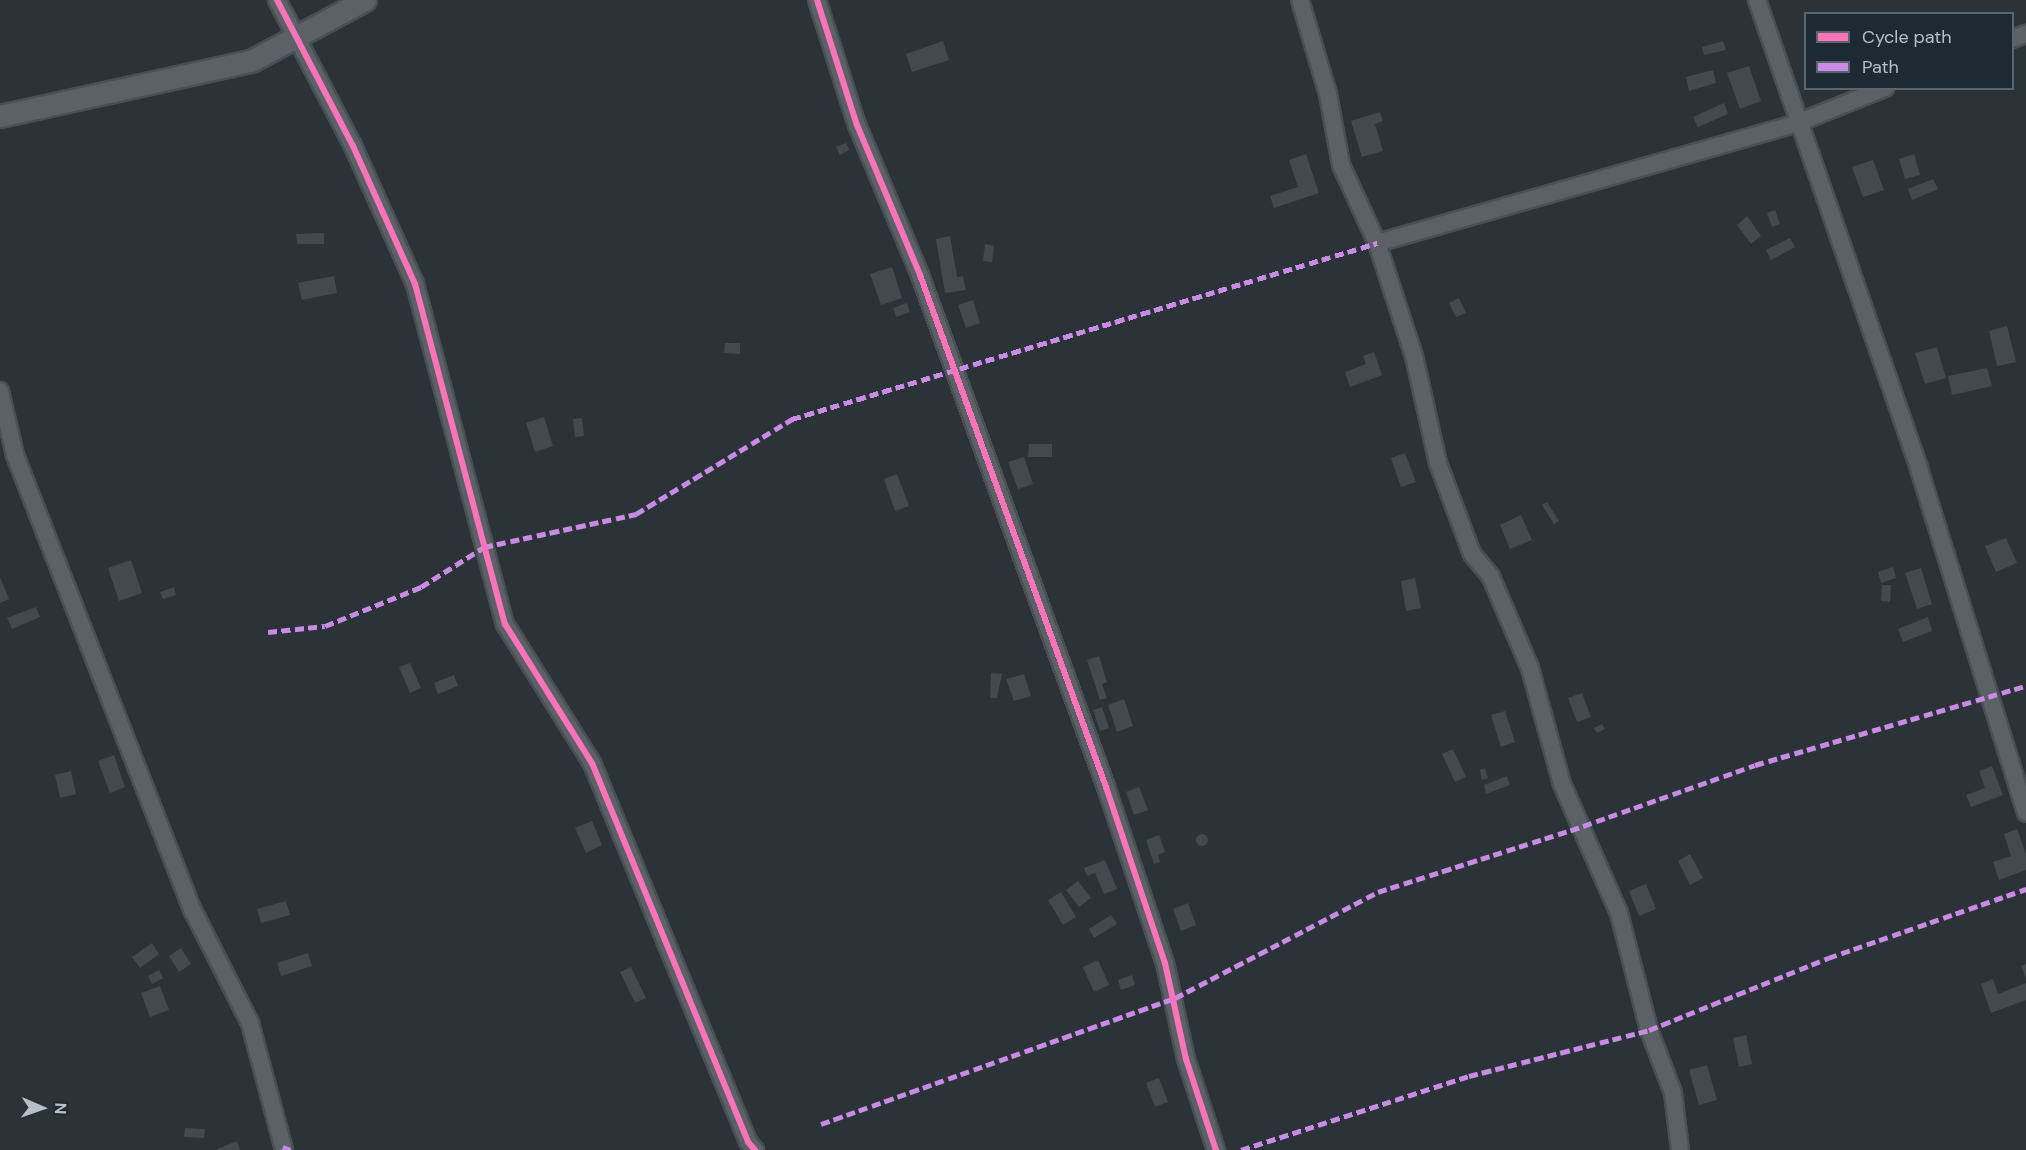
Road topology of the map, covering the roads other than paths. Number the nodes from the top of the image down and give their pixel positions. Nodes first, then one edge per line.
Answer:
1 (278, 0) edge
2 (365, 0) edge
3 (817, 0) edge
4 (1300, 0) edge
5 (1757, 0) edge
6 (297, 37) junction
7 (1880, 90) edge
8 (0, 116) edge
9 (1797, 123) junction
10 (1377, 243) junction
11 (0, 391) edge
12 (2026, 813) edge
13 (284, 1150) edge
14 (755, 1150) edge
15 (1216, 1150) edge
16 (1680, 1150) edge

1 - 6 street
2 - 6 street
3 - 15 street
4 - 10 street
5 - 9 street
6 - 8 street
6 - 14 street
7 - 9 street
9 - 10 street
9 - 12 street
10 - 16 street
11 - 13 street

